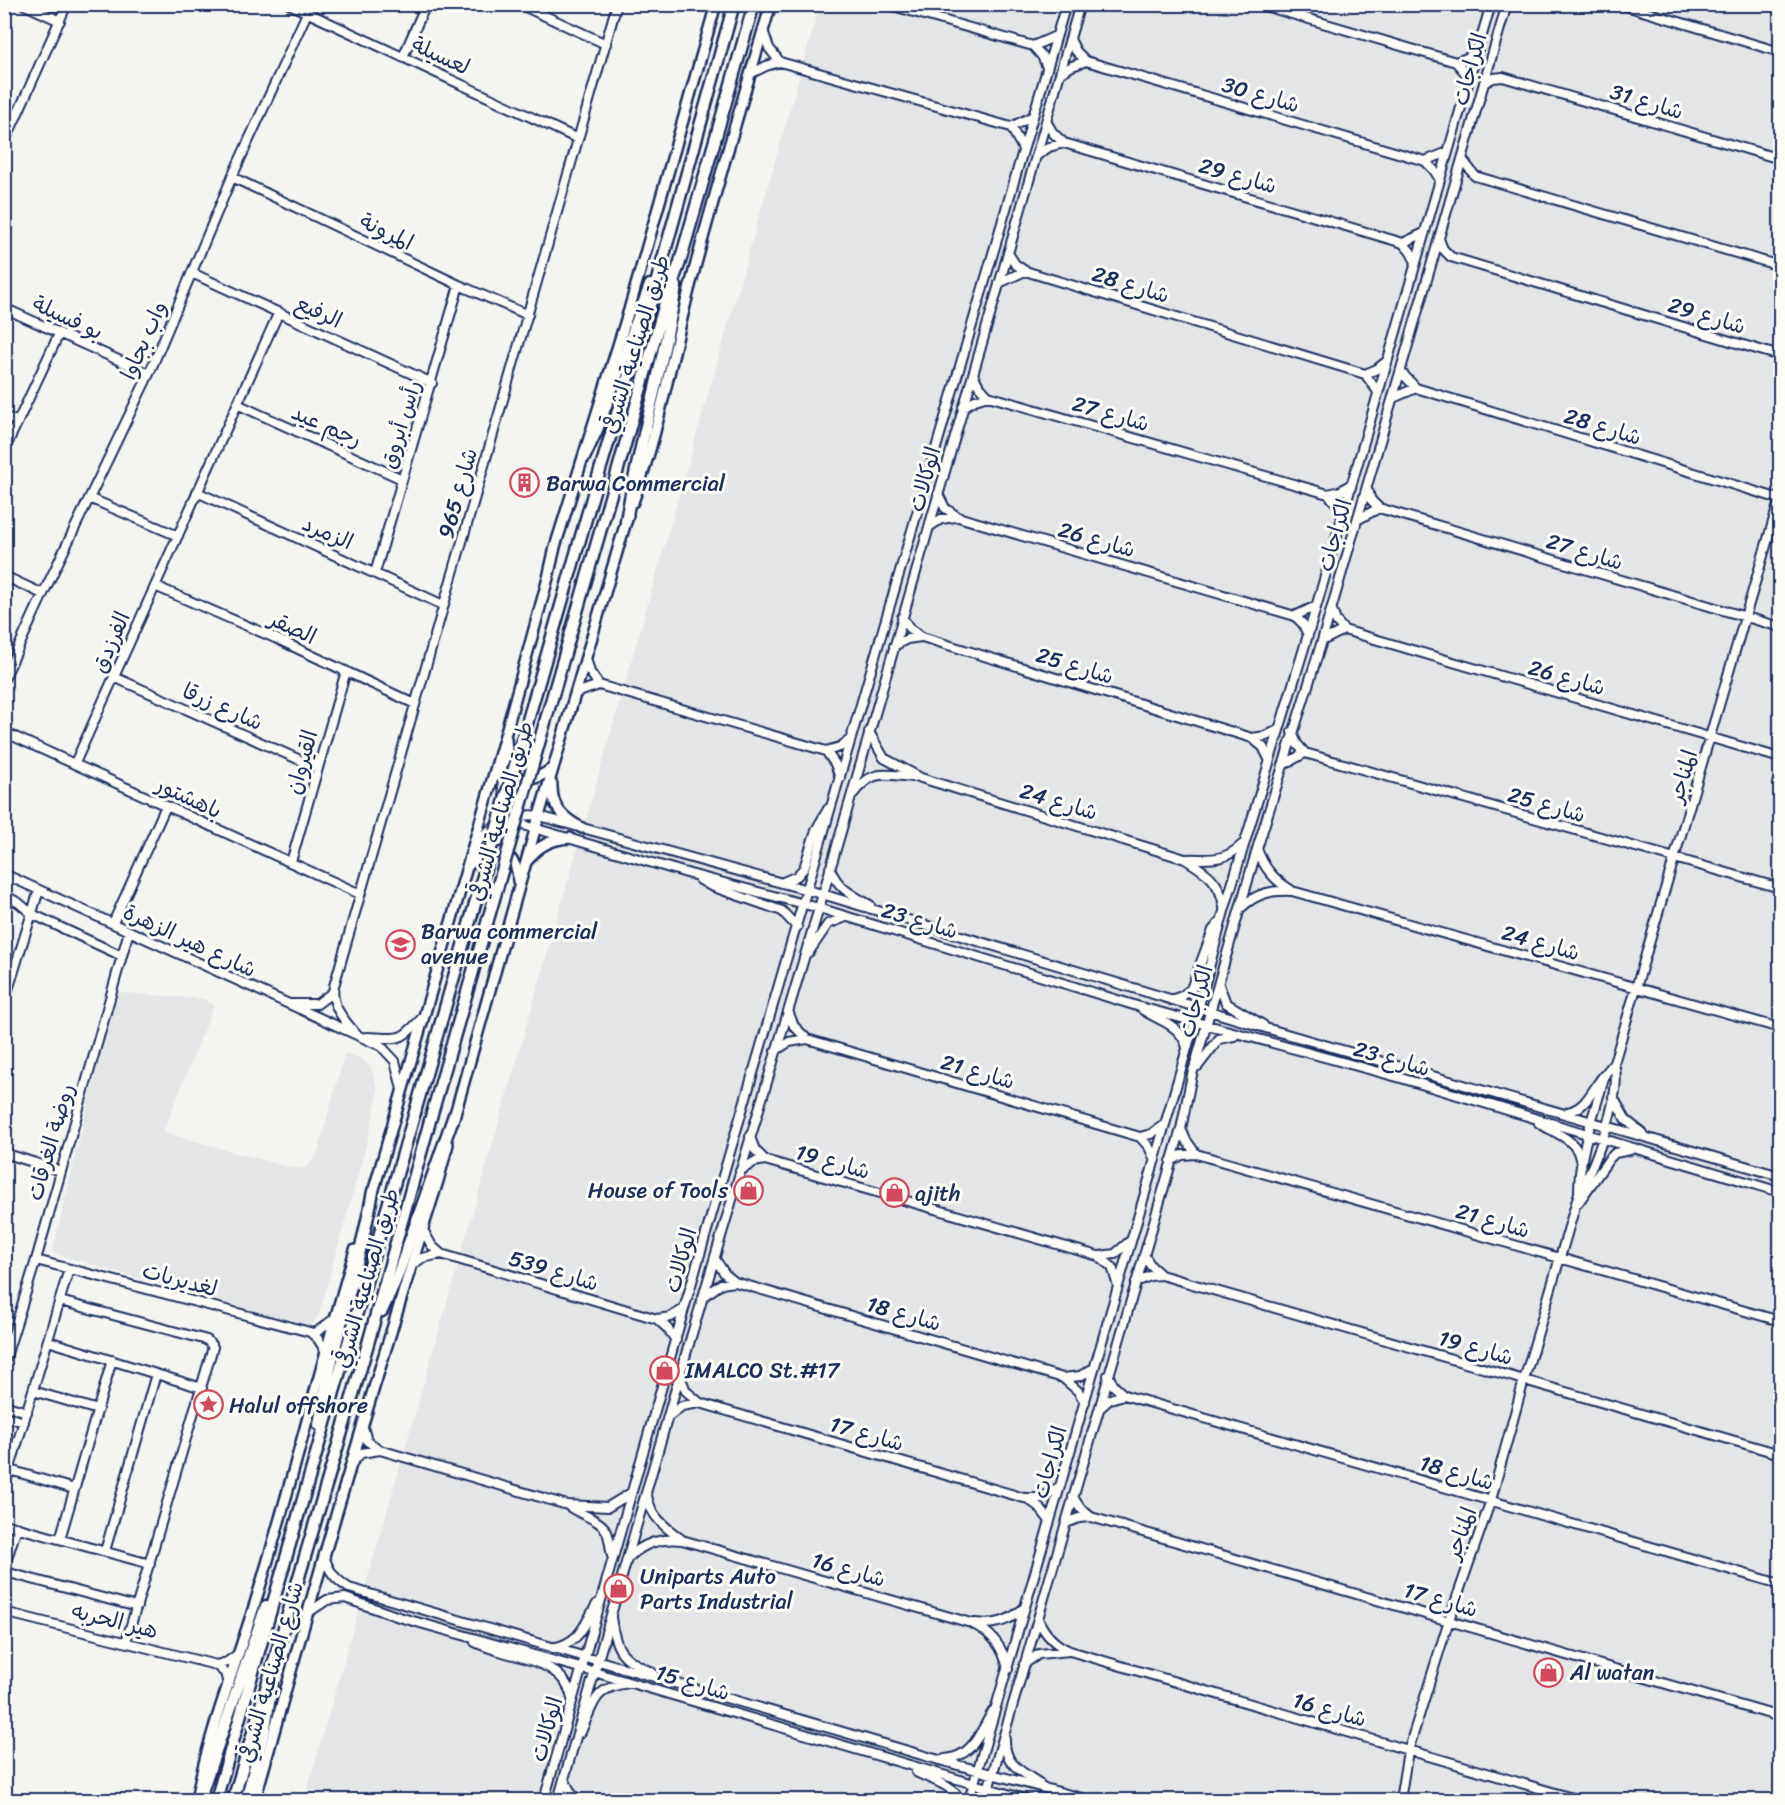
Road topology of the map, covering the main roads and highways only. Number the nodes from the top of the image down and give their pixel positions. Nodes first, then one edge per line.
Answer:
1 (716, 4) edge
2 (734, 4) edge
3 (755, 4) edge
4 (771, 4) edge
5 (663, 257) junction
6 (680, 262) junction
7 (584, 458) junction
8 (626, 520) junction
9 (506, 732) junction
10 (553, 768) junction
11 (582, 828) road end
12 (570, 838) road end
13 (525, 865) junction
14 (467, 868) junction
15 (517, 892) junction
16 (454, 1115) junction
17 (373, 1191) junction
18 (367, 1347) junction
19 (315, 1458) junction
20 (288, 1550) junction
21 (324, 1554) joint
22 (274, 1662) junction
23 (197, 1800) edge
24 (216, 1800) edge
25 (233, 1800) edge
26 (246, 1800) edge
27 (255, 1800) edge

1 - 7 main road, طريق الصناعية الشرقي
2 - 5 highway, طريق الصناعية الشرقي
3 - 6 highway, طريق الصناعية الشرقي
4 - 8 main road, طريق الصناعية الشرقي
5 - 7 highway
5 - 19 highway, طريق الصناعية الشرقي, bridge
6 - 8 highway
6 - 18 highway, طريق الصناعية الشرقي, bridge
7 - 9 main road, طريق الصناعية الشرقي
8 - 10 main road, طريق الصناعية الشرقي
9 - 10 main road
9 - 14 main road, طريق الصناعية الشرقي
10 - 11 main road
10 - 13 main road, طريق الصناعية الشرقي
12 - 13 main road
13 - 15 main road, طريق الصناعية الشرقي
14 - 15 main road
14 - 17 main road, طريق الصناعية الشرقي
15 - 16 main road, طريق الصناعية الشرقي
16 - 18 highway
16 - 21 main road, طريق الصناعية الشرقي
17 - 19 highway
17 - 23 main road, طريق الصناعية الشرقي
18 - 22 highway, طريق الصناعية الشرقي
19 - 20 highway, طريق الصناعية الشرقي
20 - 23 highway
20 - 24 highway, طريق الصناعية الشرقي
21 - 27 main road, شارع الصناعية الشرقي
22 - 25 highway, طريق الصناعية الشرقي
22 - 26 highway

